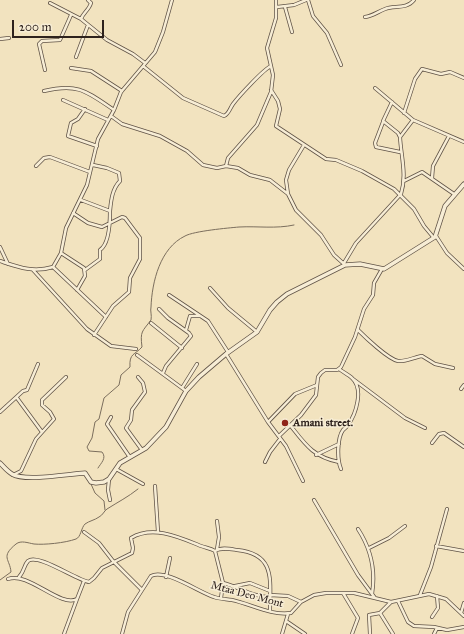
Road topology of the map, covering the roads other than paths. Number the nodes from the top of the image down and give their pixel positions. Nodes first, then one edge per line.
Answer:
1 (88, 0) edge
2 (172, 0) edge
3 (276, 0) edge
4 (307, 0) edge
5 (414, 0) edge
6 (50, 3) dead end
7 (285, 6) junction
8 (277, 7) junction
9 (71, 15) junction
10 (365, 17) dead end
11 (80, 19) junction
12 (88, 25) junction
13 (292, 32) dead end
14 (9, 38) dead end
15 (0, 39) edge
16 (76, 56) dead end
17 (144, 65) junction
18 (341, 65) dead end
19 (272, 66) junction
20 (71, 68) dead end
21 (45, 70) dead end
22 (464, 78) edge
23 (375, 88) dead end
24 (122, 90) junction
25 (271, 90) junction
26 (44, 91) dead end
27 (63, 100) dead end
28 (392, 102) junction
29 (85, 109) junction
30 (114, 110) junction
31 (404, 113) junction
32 (111, 116) junction
33 (108, 120) junction
34 (413, 120) junction
35 (383, 122) junction
36 (449, 136) junction
37 (400, 137) junction
38 (464, 142) edge
39 (304, 145) junction
40 (97, 146) junction
41 (400, 152) junction
42 (93, 165) junction
43 (36, 166) dead end
44 (226, 166) junction
45 (91, 172) junction
46 (432, 178) junction
47 (404, 181) junction
48 (464, 184) edge
49 (288, 194) junction
50 (401, 194) junction
51 (454, 194) junction
52 (81, 200) junction
53 (110, 211) junction
54 (73, 213) junction
55 (110, 222) junction
56 (435, 237) junction
57 (0, 247) edge
58 (61, 253) junction
59 (0, 261) edge
60 (8, 264) junction
61 (345, 264) junction
62 (52, 267) junction
63 (464, 268) edge
64 (382, 269) junction
65 (32, 270) junction
66 (85, 270) junction
67 (210, 288) dead end
68 (77, 290) junction
69 (169, 295) dead end
70 (159, 309) dead end
71 (200, 316) junction
72 (106, 317) junction
73 (151, 323) dead end
74 (186, 330) junction
75 (358, 330) junction
76 (258, 332) junction
77 (94, 335) junction
78 (182, 348) junction
79 (136, 349) dead end
80 (227, 354) junction
81 (137, 355) dead end
82 (38, 364) dead end
83 (198, 364) dead end
84 (453, 368) dead end
85 (339, 369) junction
86 (163, 373) junction
87 (66, 376) dead end
88 (138, 377) dead end
89 (353, 379) junction
90 (317, 385) junction
91 (464, 385) edge
92 (182, 388) junction
93 (461, 388) dead end
94 (186, 391) junction
95 (17, 398) junction
96 (0, 412) edge
97 (111, 417) dead end
98 (268, 422) junction
99 (290, 426) junction
100 (425, 428) dead end
101 (42, 432) junction
102 (279, 438) junction
103 (432, 443) dead end
104 (339, 444) junction
105 (464, 447) edge
106 (142, 450) junction
107 (316, 455) junction
108 (129, 456) junction
109 (265, 462) dead end
110 (338, 462) junction
111 (0, 463) edge
112 (116, 468) junction
113 (341, 469) dead end
114 (13, 475) junction
115 (109, 479) junction
116 (303, 481) dead end
117 (143, 484) dead end
118 (155, 486) dead end
119 (110, 500) dead end
120 (314, 500) dead end
121 (447, 509) dead end
122 (217, 522) dead end
123 (405, 526) dead end
124 (358, 529) dead end
125 (84, 532) dead end
126 (158, 532) junction
127 (436, 546) junction
128 (369, 548) junction
129 (216, 550) junction
130 (464, 551) edge
131 (170, 558) dead end
132 (113, 561) junction
133 (19, 577) junction
134 (166, 577) junction
135 (8, 579) dead end
136 (84, 581) junction
137 (223, 583) junction
138 (233, 586) junction
139 (142, 590) junction
140 (343, 593) junction
141 (372, 594) junction
142 (270, 595) junction
143 (420, 595) junction
144 (437, 596) junction
145 (221, 598) junction
146 (376, 598) junction
147 (77, 599) junction
148 (398, 601) junction
149 (300, 602) junction
150 (391, 602) junction
151 (464, 603) edge
152 (270, 611) junction
153 (380, 612) junction
154 (461, 613) junction
155 (288, 614) junction
156 (464, 616) edge
157 (432, 617) dead end
158 (286, 621) junction
159 (464, 627) edge
160 (437, 628) junction
161 (64, 634) edge
162 (122, 634) edge
163 (282, 634) edge
164 (305, 634) edge
165 (352, 634) edge
166 (370, 634) edge
167 (393, 634) edge
168 (434, 634) edge

1 - 11 street
2 - 17 street
3 - 8 street
4 - 7 street
4 - 18 street
5 - 10 street
6 - 9 street
7 - 8 street
7 - 13 street
8 - 19 street
9 - 11 street
9 - 21 street
11 - 12 street
12 - 16 street
12 - 17 street
14 - 15 street
17 - 19 street
17 - 24 street
19 - 25 street
20 - 24 street
22 - 31 street
23 - 28 street
24 - 30 street
25 - 39 street
25 - 44 street
26 - 30 street
27 - 29 street
28 - 31 street
28 - 35 street
29 - 33 street
29 - 40 street
30 - 32 street
31 - 34 street
32 - 33 street
32 - 44 street
33 - 40 street
34 - 36 street
34 - 37 street
35 - 37 street
35 - 41 street
36 - 38 street
36 - 46 street
37 - 41 street
39 - 49 street
39 - 50 street
40 - 42 street
41 - 47 street
42 - 45 street
42 - 53 street
43 - 45 street
44 - 49 street
45 - 52 street
46 - 47 street
46 - 51 street
47 - 50 street
48 - 51 street
49 - 61 street
50 - 56 street
50 - 61 street
51 - 56 street
52 - 53 street
52 - 54 street
53 - 55 street
54 - 55 street
54 - 58 street
55 - 66 street
55 - 72 street
56 - 63 street
56 - 64 street
57 - 60 street
58 - 62 street
58 - 66 street
59 - 60 street
60 - 65 street
61 - 64 street
61 - 76 street
62 - 65 street
62 - 68 street
64 - 75 street
65 - 77 street
66 - 68 street
67 - 76 street
68 - 72 street
69 - 71 street
70 - 74 street
71 - 74 street
71 - 80 street
72 - 77 street
73 - 78 street
74 - 78 street
75 - 84 street
75 - 85 street
76 - 80 street
77 - 79 street
78 - 86 street
80 - 94 street
80 - 98 street
81 - 86 street
82 - 95 street
83 - 92 street
85 - 89 street
85 - 90 street
86 - 92 street
87 - 101 street
88 - 106 street
89 - 100 street
89 - 104 street
90 - 98 street
90 - 99 street
91 - 93 street
92 - 94 street
94 - 106 street
95 - 96 street
95 - 101 street
97 - 108 street
98 - 102 street
99 - 102 street
99 - 107 street
101 - 114 street
102 - 109 street
102 - 116 street
103 - 105 street
104 - 107 street
104 - 110 street
106 - 108 street
107 - 110 street
108 - 112 street
110 - 113 street
111 - 114 street
112 - 115 street
112 - 117 street
114 - 115 street
115 - 119 street
118 - 126 street
120 - 141 street
121 - 127 street
122 - 129 street
123 - 128 street
124 - 128 street
125 - 132 street
126 - 129 street
126 - 132 street
127 - 130 street
127 - 143 street
128 - 141 street
129 - 137 street
129 - 142 street
131 - 134 street
132 - 136 street
132 - 139 street
133 - 135 street
133 - 136 street
133 - 147 street
134 - 139 street, Mtaa Deo Mont
134 - 145 street, Mtaa Deo Mont
136 - 147 street
137 - 138 street
137 - 145 street
138 - 142 street
138 - 142 street
139 - 162 street, Mtaa Deo Mont
140 - 146 street
140 - 149 street
140 - 165 street
141 - 146 street
142 - 149 street
142 - 152 street
143 - 144 street
143 - 148 street
144 - 154 street
144 - 157 street
145 - 152 street, Mtaa Deo Mont
146 - 150 street
147 - 161 street
148 - 150 street
148 - 160 street
149 - 155 street
150 - 153 street
151 - 154 street
152 - 155 street, Mtaa Deo Mont
153 - 166 street
153 - 167 street
154 - 156 street
155 - 158 street
158 - 163 street
158 - 164 street
159 - 160 street
160 - 168 street

